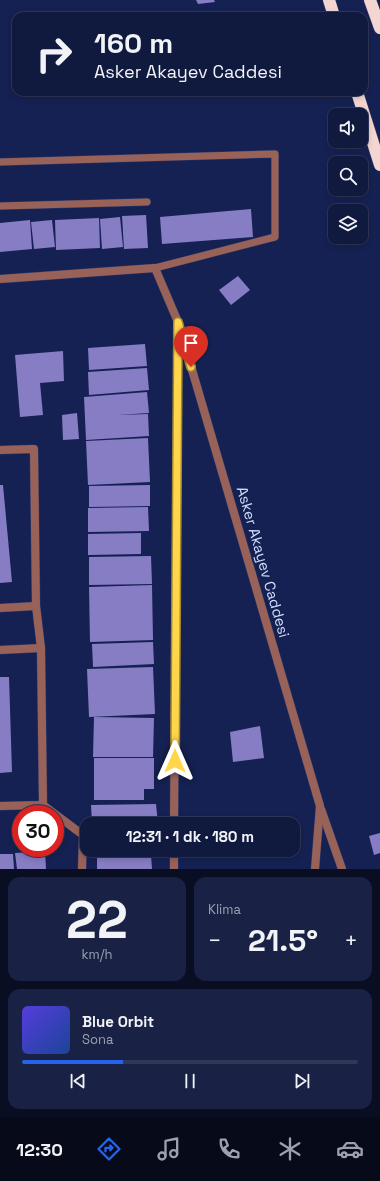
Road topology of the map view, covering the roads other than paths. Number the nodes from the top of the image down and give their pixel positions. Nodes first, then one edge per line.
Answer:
1 (329, 1) edge
2 (371, 2) edge
3 (333, 12) edge
4 (380, 28) edge
5 (358, 96) edge
6 (0, 162) edge
7 (380, 165) edge
8 (147, 202) dead end
9 (0, 206) edge
10 (155, 268) junction
11 (0, 279) edge
12 (178, 322) junction
13 (0, 450) edge
14 (36, 606) junction
15 (0, 608) edge
16 (41, 648) junction
17 (0, 650) edge
18 (43, 805) edge
19 (0, 806) edge
20 (12, 806) edge
21 (320, 806) junction
22 (174, 817) edge
23 (64, 821) edge
24 (174, 857) edge
25 (82, 869) edge
26 (174, 869) edge
27 (315, 869) edge
28 (342, 869) edge

1 - 3 highway
2 - 4 highway
5 - 7 highway
6 - 10 lane
8 - 9 lane
10 - 11 street
10 - 12 street, Asker Akayev Caddesi
12 - 21 street, Asker Akayev Caddesi
12 - 22 street
13 - 14 street
14 - 15 street
14 - 16 street
16 - 17 street
16 - 18 street
19 - 20 street
21 - 27 street, Asker Akayev Caddesi
21 - 28 street
23 - 25 street
24 - 26 street

